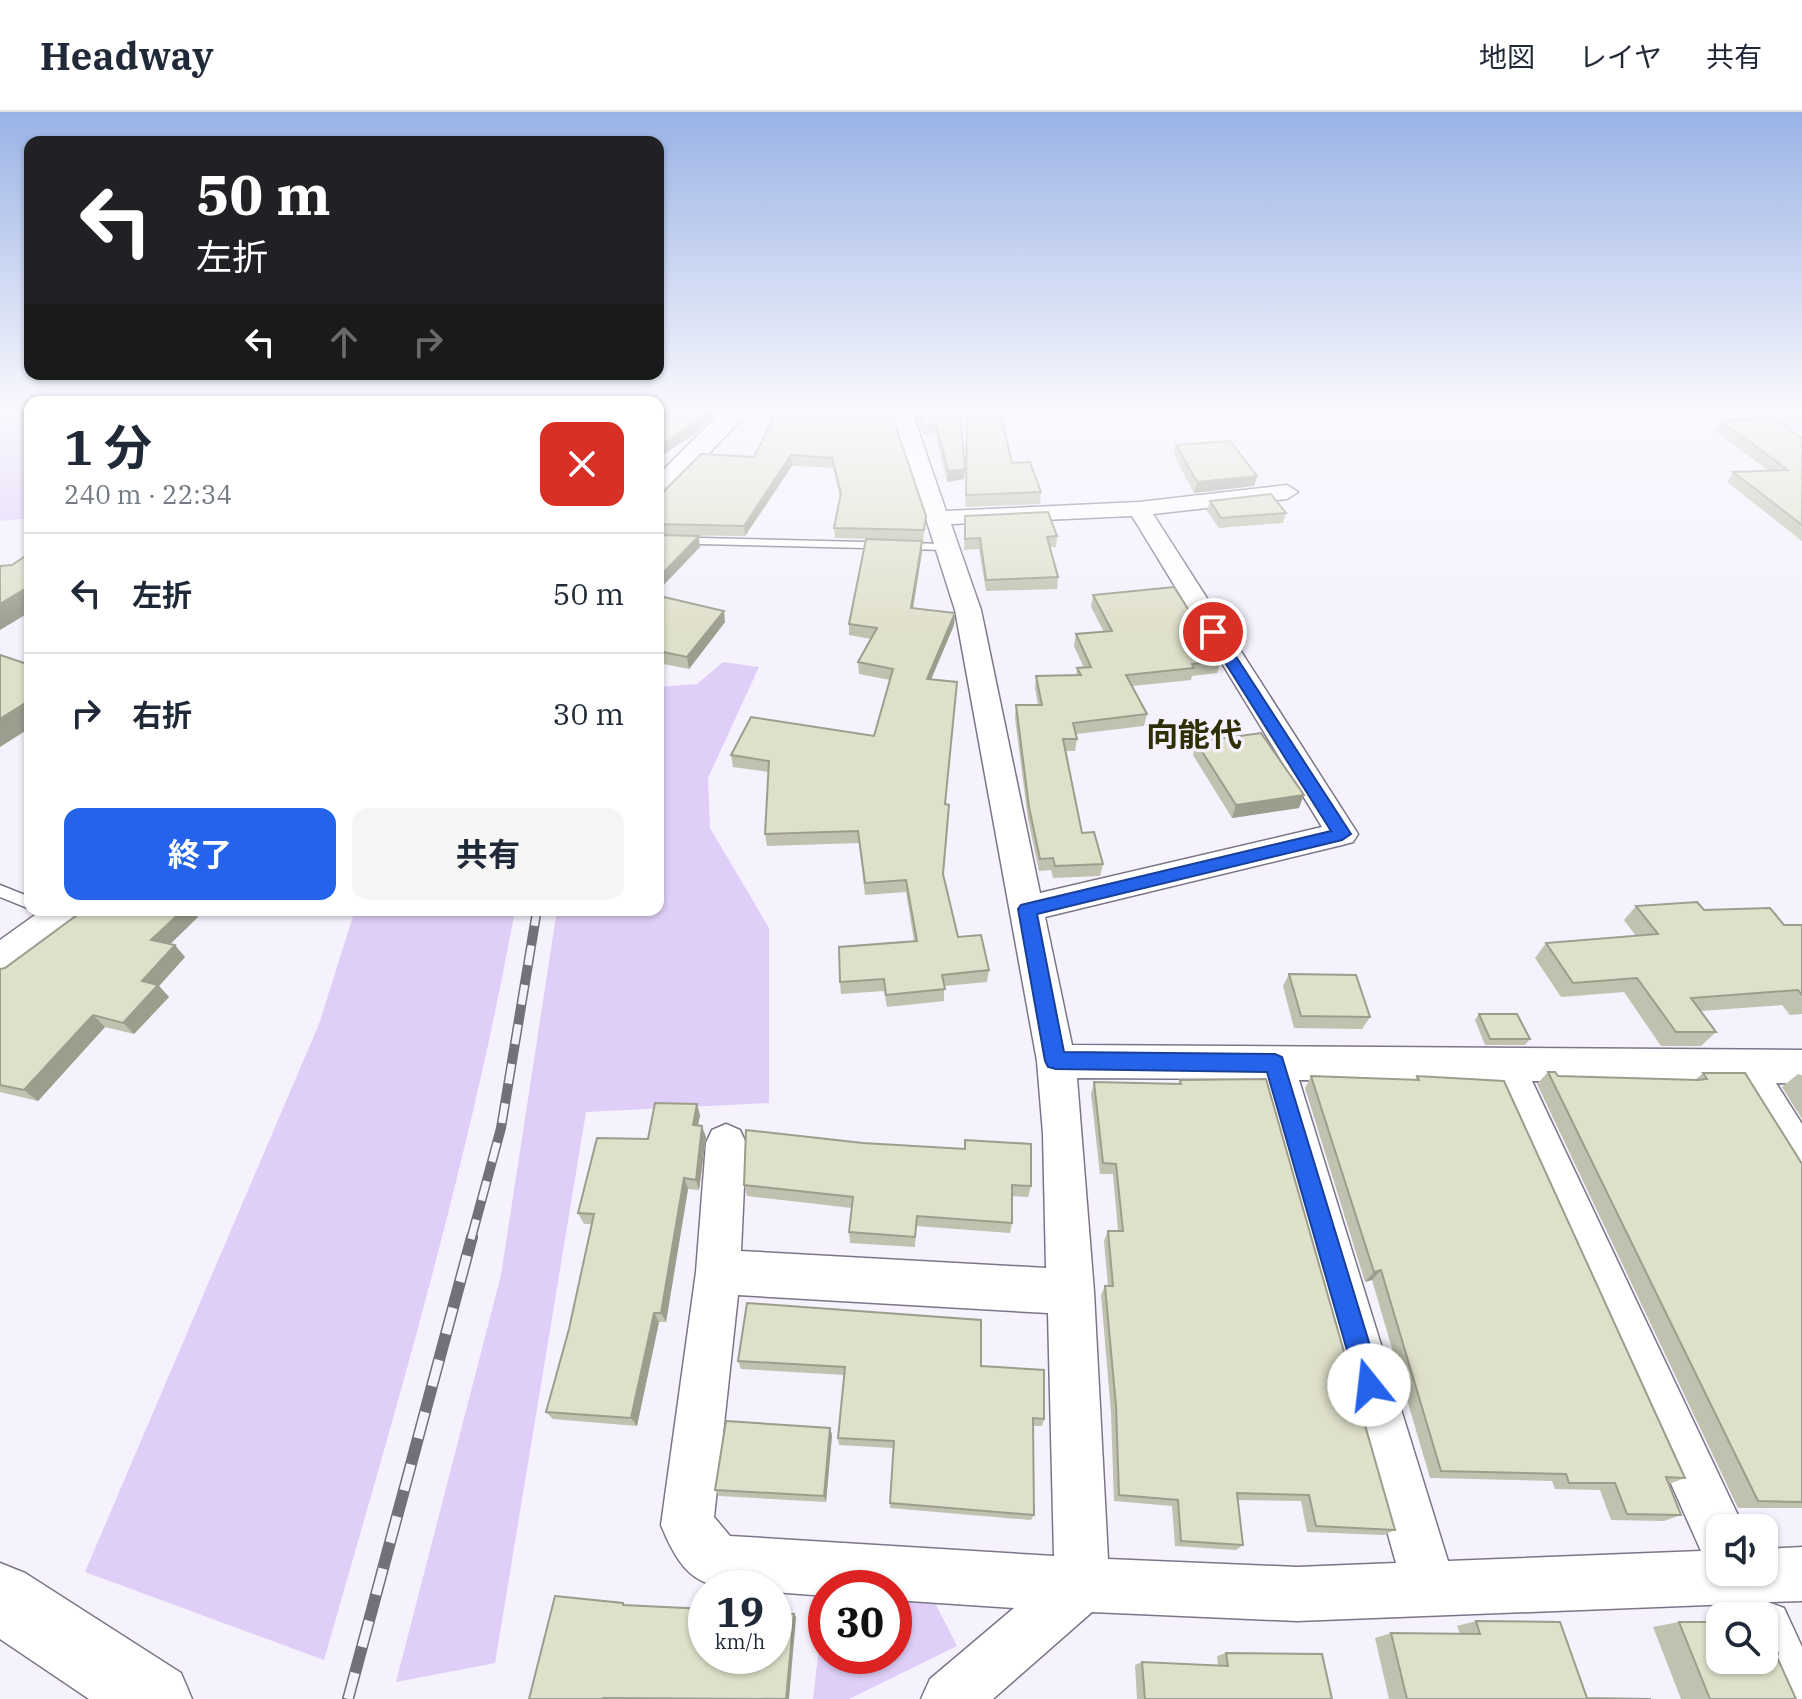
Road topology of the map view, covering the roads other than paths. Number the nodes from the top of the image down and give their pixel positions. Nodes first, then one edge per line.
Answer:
1 (925, 486) edge
2 (1287, 492) dead end
3 (1139, 509) junction
4 (940, 533) junction
5 (664, 540) edge
6 (0, 891) edge
7 (24, 899) edge
8 (1027, 909) junction
9 (49, 916) edge
10 (0, 964) edge
11 (1056, 1061) junction
12 (1275, 1063) junction
13 (1504, 1064) junction
14 (1744, 1067) junction
15 (1802, 1067) edge
16 (726, 1143) dead end
17 (1802, 1160) edge
18 (718, 1272) junction
19 (1071, 1292) junction
20 (1711, 1514) edge
21 (1778, 1574) edge
22 (1802, 1574) edge
23 (1706, 1576) edge
24 (1082, 1585) junction
25 (1430, 1589) junction
26 (0, 1598) edge
27 (1778, 1658) edge
28 (144, 1692) edge
29 (950, 1699) edge
30 (1797, 1699) edge

1 - 4 street
2 - 3 street
3 - 4 street
3 - 8 street
4 - 5 lane
4 - 8 street
6 - 7 lane
8 - 11 street
9 - 10 main road
11 - 12 street
11 - 19 street
12 - 13 street
12 - 25 street
13 - 14 street
13 - 20 street
14 - 15 street
14 - 17 street
16 - 18 street
18 - 19 street
18 - 24 street
19 - 24 street
21 - 22 street
23 - 25 street
24 - 25 street
24 - 29 street
26 - 28 main road
27 - 30 street

